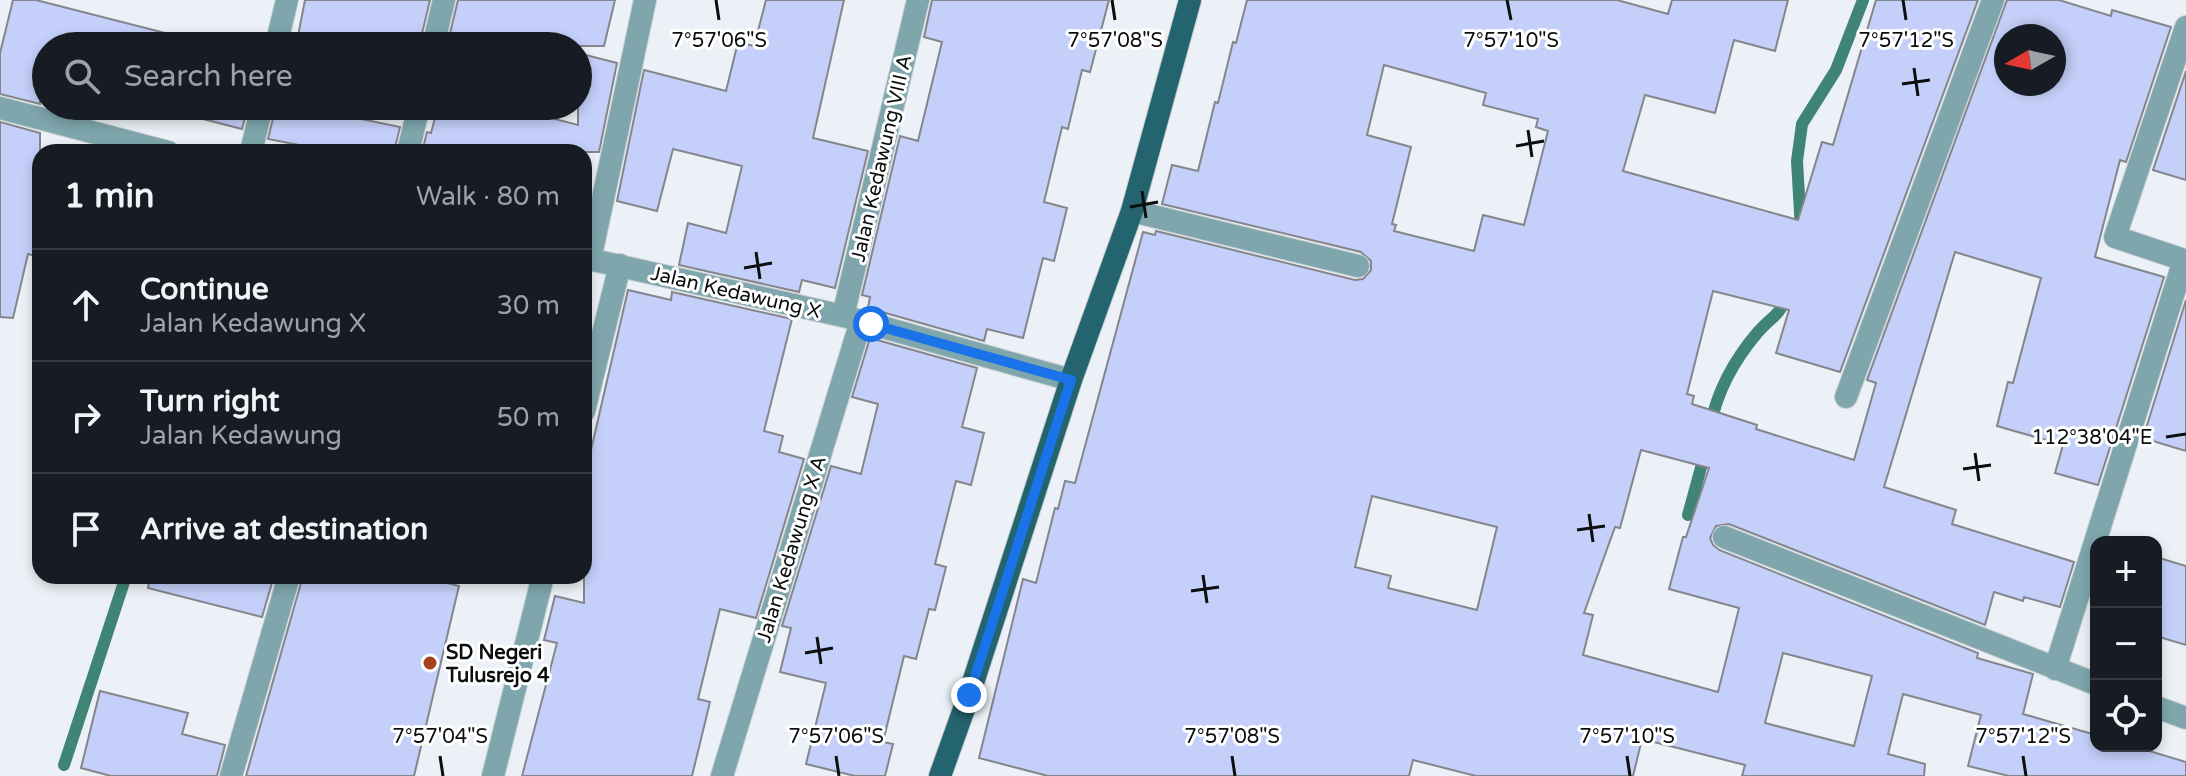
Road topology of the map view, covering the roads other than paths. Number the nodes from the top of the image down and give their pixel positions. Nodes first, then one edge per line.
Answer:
1 (287, 0) edge
2 (444, 0) edge
3 (645, 0) edge
4 (918, 0) edge
5 (1190, 0) edge
6 (1993, 0) edge
7 (2186, 27) edge
8 (279, 32) edge
9 (436, 32) edge
10 (0, 108) edge
11 (32, 116) edge
12 (46, 120) edge
13 (259, 120) edge
14 (416, 120) edge
15 (137, 144) edge
16 (253, 144) edge
17 (410, 144) edge
18 (1132, 211) junction
19 (592, 237) edge
20 (592, 260) edge
21 (620, 265) junction
22 (1358, 266) dead end
23 (852, 319) junction
24 (592, 379) edge
25 (1071, 380) junction
26 (1846, 397) dead end
27 (1724, 537) dead end
28 (287, 584) edge
29 (541, 584) edge
30 (2055, 669) junction
31 (2090, 682) edge
32 (2162, 709) edge
33 (2186, 718) edge
34 (231, 776) edge
35 (493, 776) edge
36 (722, 776) edge
37 (940, 776) edge

1 - 8 street
2 - 9 street
3 - 19 street
4 - 23 street, Jalan Kedawung VIII A
5 - 18 main road
6 - 26 street
7 - 30 street
10 - 11 street
12 - 15 street
13 - 16 street
14 - 17 street
18 - 22 street
18 - 25 main road
20 - 21 street, Jalan Kedawung X
21 - 23 street, Jalan Kedawung X
21 - 24 street
23 - 25 street, Jalan Kedawung X
23 - 36 street, Jalan Kedawung X A
25 - 37 main road
27 - 30 street
28 - 34 street
29 - 35 street
30 - 31 street
32 - 33 street

